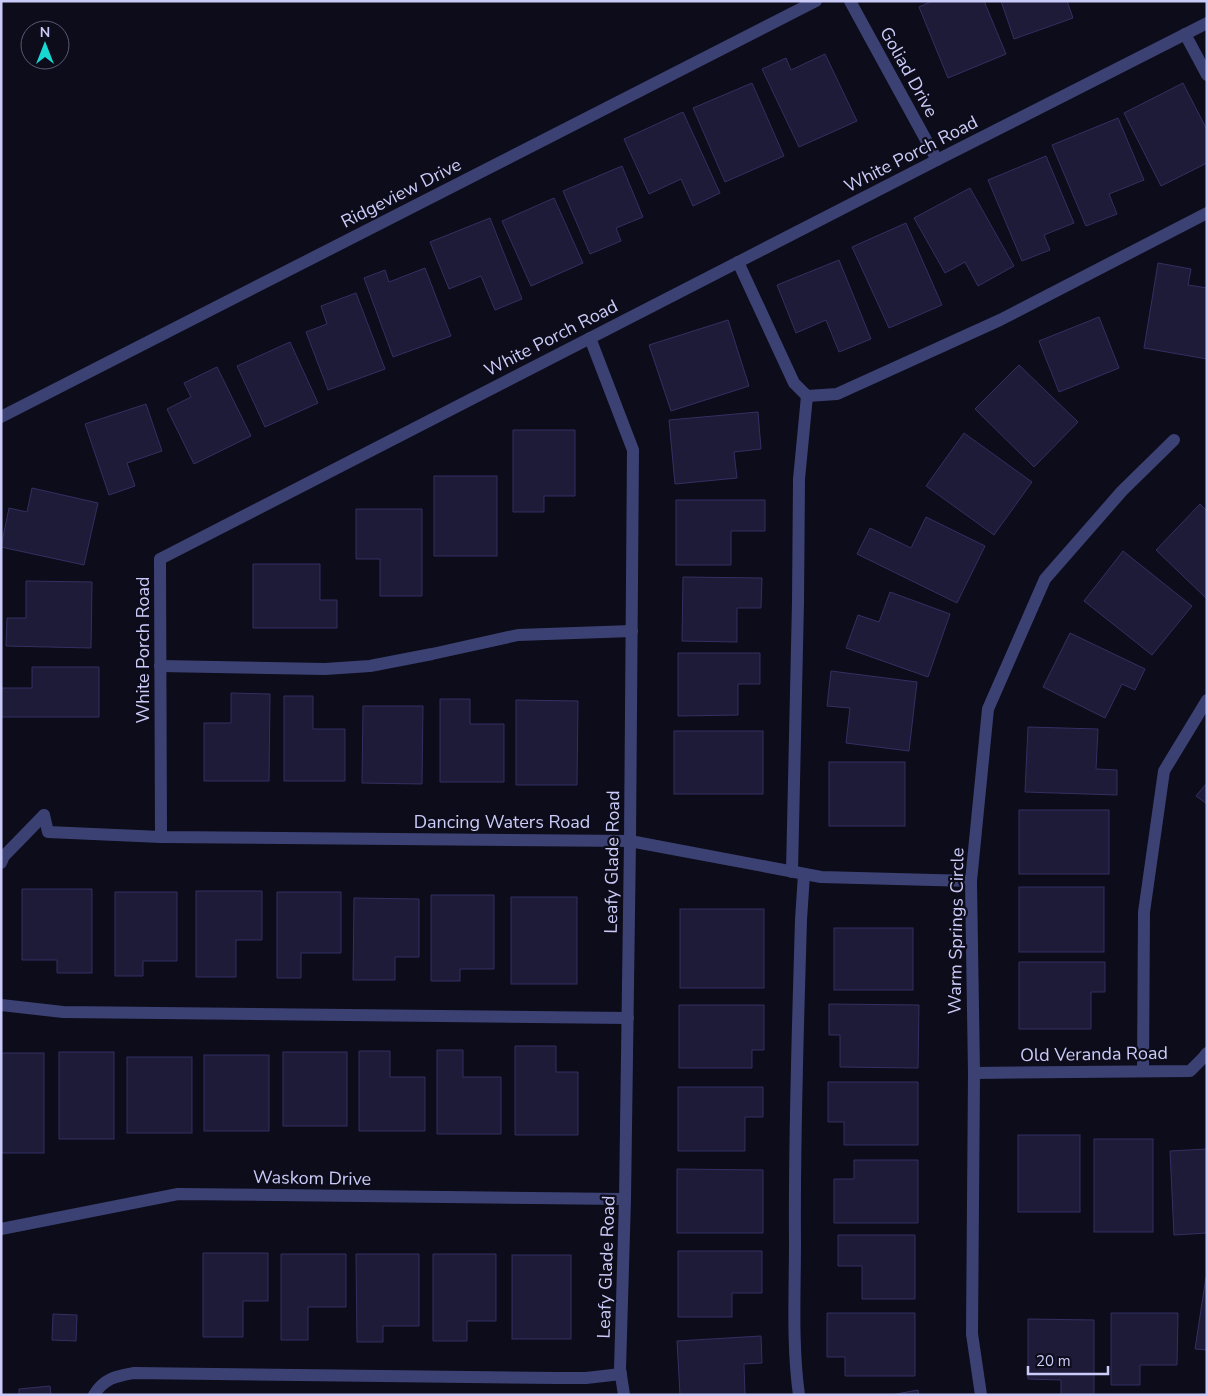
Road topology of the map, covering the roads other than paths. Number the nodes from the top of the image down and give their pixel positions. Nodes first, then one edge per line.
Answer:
1 (816, 1) edge
2 (850, 1) edge
3 (1207, 23) edge
4 (1185, 34) junction
5 (1207, 75) edge
6 (937, 160) junction
7 (1207, 213) edge
8 (738, 262) junction
9 (590, 338) junction
10 (807, 396) junction
11 (1, 417) edge
12 (1174, 440) dead end
13 (632, 631) junction
14 (160, 666) junction
15 (1207, 700) edge
16 (161, 837) junction
17 (630, 841) junction
18 (1, 863) edge
19 (798, 873) junction
20 (970, 880) junction
21 (1, 1005) edge
22 (628, 1018) junction
23 (1207, 1053) edge
24 (1143, 1071) junction
25 (974, 1073) junction
26 (625, 1199) junction
27 (1, 1229) edge
28 (621, 1374) junction
29 (94, 1395) edge
30 (624, 1395) edge
31 (799, 1395) edge
32 (981, 1395) edge

1 - 11 street, Ridgeview Drive
2 - 6 street, Goliad Drive
3 - 4 street, White Porch Road
4 - 5 street
4 - 6 street, White Porch Road
6 - 8 street, White Porch Road
7 - 10 street
8 - 9 street, White Porch Road
8 - 10 street
9 - 13 street, Leafy Glade Road
9 - 14 street, White Porch Road
10 - 19 street
12 - 20 street, Warm Springs Circle
13 - 14 street
13 - 17 street, Leafy Glade Road
14 - 16 street, White Porch Road
15 - 24 street
16 - 17 street, Dancing Waters Road
16 - 18 street, Dancing Waters Road
17 - 19 street, Dancing Waters Road
17 - 22 street, Leafy Glade Road
19 - 20 street, Dancing Waters Road
19 - 31 street
20 - 25 street, Warm Springs Circle
21 - 22 street
22 - 26 street, Leafy Glade Road
23 - 24 street, Old Veranda Road
24 - 25 street, Old Veranda Road
25 - 32 street, Warm Springs Circle
26 - 27 street, Waskom Drive
26 - 28 street, Leafy Glade Road
28 - 29 street
28 - 30 street, Leafy Glade Road

